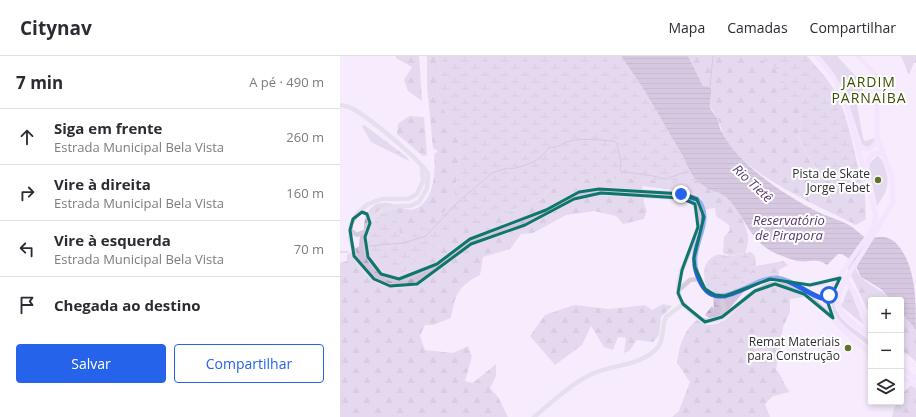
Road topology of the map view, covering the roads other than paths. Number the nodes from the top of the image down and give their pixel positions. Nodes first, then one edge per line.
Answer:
1 (817, 56) edge
2 (858, 56) edge
3 (340, 105) edge
4 (878, 141) junction
5 (858, 145) junction
6 (883, 154) junction
7 (422, 166) junction
8 (864, 169) junction
9 (357, 214) junction
10 (370, 223) junction
11 (350, 230) junction
12 (366, 231) junction
13 (874, 232) junction
14 (699, 279) junction
15 (794, 284) junction
16 (834, 288) junction
17 (678, 291) junction
18 (721, 296) junction
19 (683, 304) junction
20 (722, 317) junction
21 (833, 318) junction
22 (870, 333) edge
23 (868, 335) edge
24 (868, 351) edge
25 (902, 369) edge
26 (904, 378) edge
27 (916, 379) edge
28 (916, 386) edge
29 (534, 417) edge

1 - 5 main road
2 - 4 main road
3 - 7 main road
4 - 5 main road
4 - 6 main road
5 - 8 main road
6 - 8 main road
6 - 13 main road
7 - 9 main road
7 - 10 main road
8 - 13 main road
9 - 10 main road
9 - 11 main road
10 - 12 main road
11 - 12 main road
11 - 17 main road
12 - 14 main road
13 - 16 main road
13 - 23 main road
14 - 17 main road
14 - 18 main road
15 - 16 main road
15 - 18 main road
15 - 22 main road
16 - 21 main road
17 - 19 main road
18 - 20 main road
19 - 20 main road
19 - 29 main road
20 - 21 main road
21 - 24 main road
25 - 27 main road
26 - 28 main road

